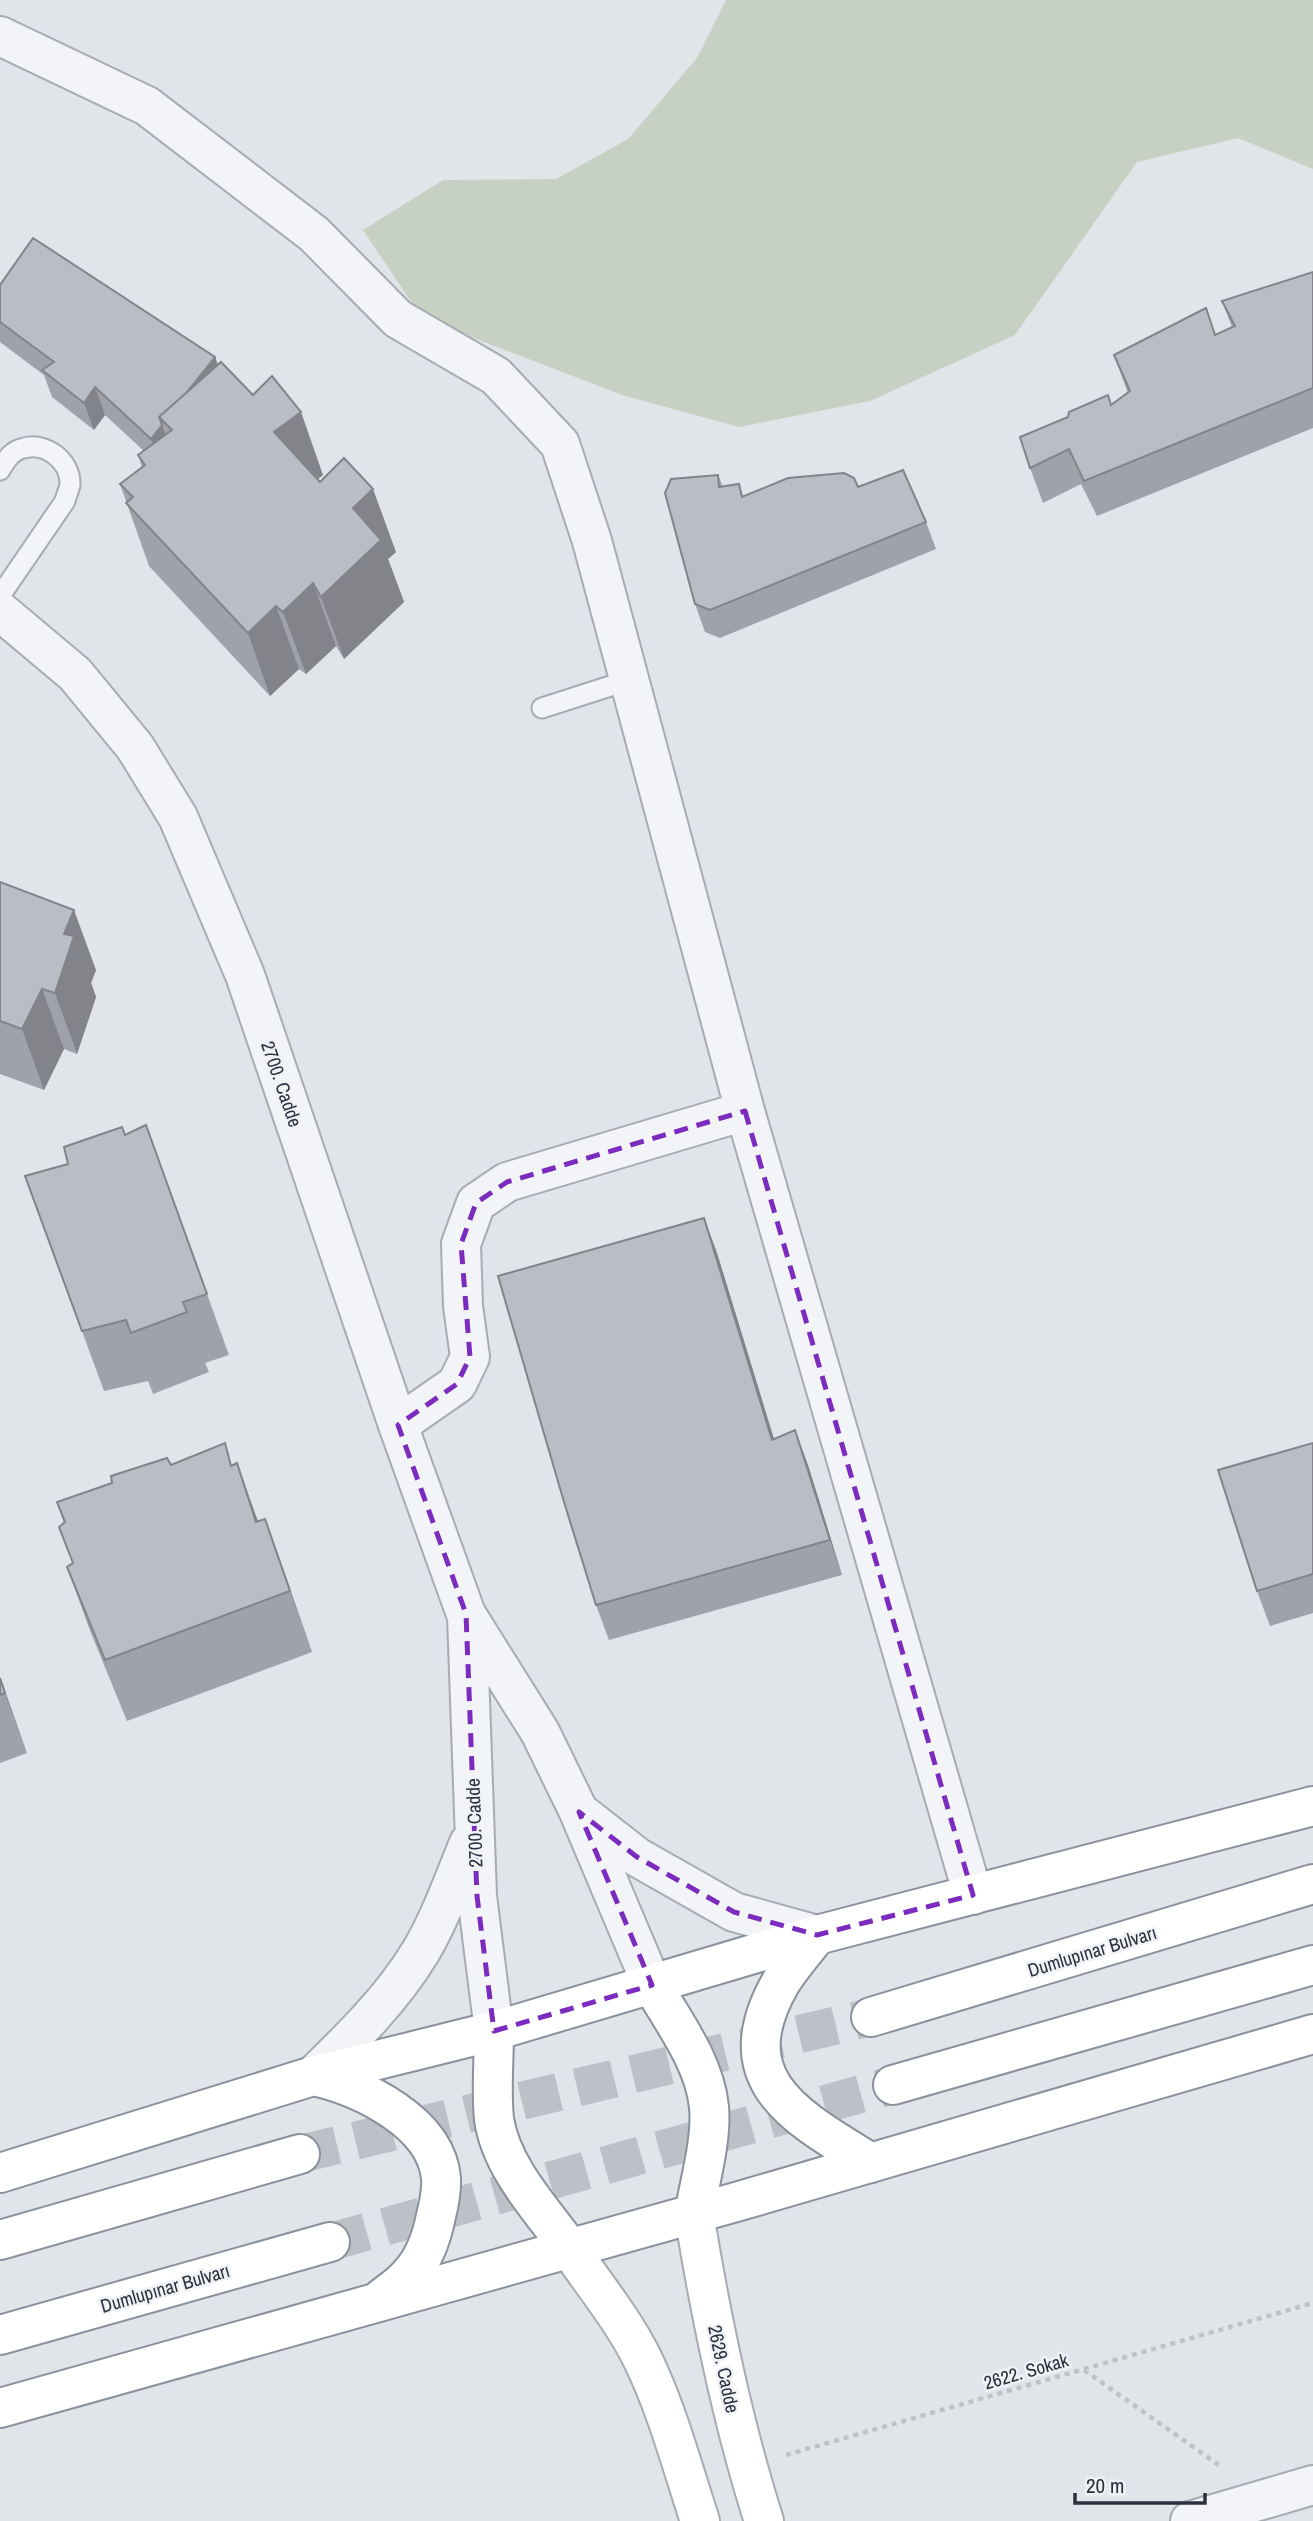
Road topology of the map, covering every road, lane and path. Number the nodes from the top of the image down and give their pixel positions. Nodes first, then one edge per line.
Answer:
1 (0, 36) edge
2 (4, 463) edge
3 (0, 596) edge
4 (0, 611) edge
5 (629, 680) junction
6 (542, 708) dead end
7 (745, 1111) junction
8 (398, 1425) junction
9 (467, 1614) junction
10 (1313, 1805) edge
11 (579, 1812) junction
12 (474, 1832) junction
13 (1313, 1884) edge
14 (973, 1895) junction
15 (817, 1935) junction
16 (1313, 1965) edge
17 (652, 1984) junction
18 (872, 2017) tunnel mouth
19 (494, 2032) junction
20 (1313, 2034) edge
21 (313, 2076) junction
22 (892, 2085) tunnel mouth
23 (300, 2154) tunnel mouth
24 (871, 2163) junction
25 (0, 2173) edge
26 (694, 2214) junction
27 (0, 2240) edge
28 (330, 2242) tunnel mouth
29 (570, 2249) junction
30 (377, 2303) junction
31 (1313, 2303) edge
32 (0, 2335) edge
33 (1083, 2369) junction
34 (0, 2408) edge
35 (747, 2466) junction
36 (1313, 2485) edge
37 (1265, 2498) junction
38 (700, 2521) edge
39 (764, 2521) edge
40 (1190, 2521) edge

1 - 5 street
2 - 3 lane
4 - 8 street, 2700. Cadde
5 - 6 lane
5 - 7 street
7 - 8 street
7 - 14 street
8 - 9 street, 2700. Cadde
9 - 11 street, 2700. Cadde
9 - 12 street, 2700. Cadde
10 - 14 main road
11 - 15 street
11 - 17 street, 2700. Cadde
12 - 19 street, 2700. Cadde
12 - 21 street
13 - 18 main road, Dumlupınar Bulvarı
14 - 15 main road
15 - 17 main road
15 - 24 main road
16 - 22 main road
17 - 19 main road
17 - 26 main road
19 - 21 main road
19 - 29 main road
20 - 24 main road
21 - 25 main road
21 - 30 main road
23 - 27 main road
24 - 26 main road
26 - 29 main road
26 - 35 main road, 2629. Cadde
28 - 32 main road, Dumlupınar Bulvarı
29 - 30 main road
29 - 38 main road
30 - 34 main road
31 - 33 path, 2622. Sokak
33 - 35 path, 2622. Sokak
33 - 37 path
35 - 39 main road, 2629. Cadde
36 - 37 street
37 - 40 street

